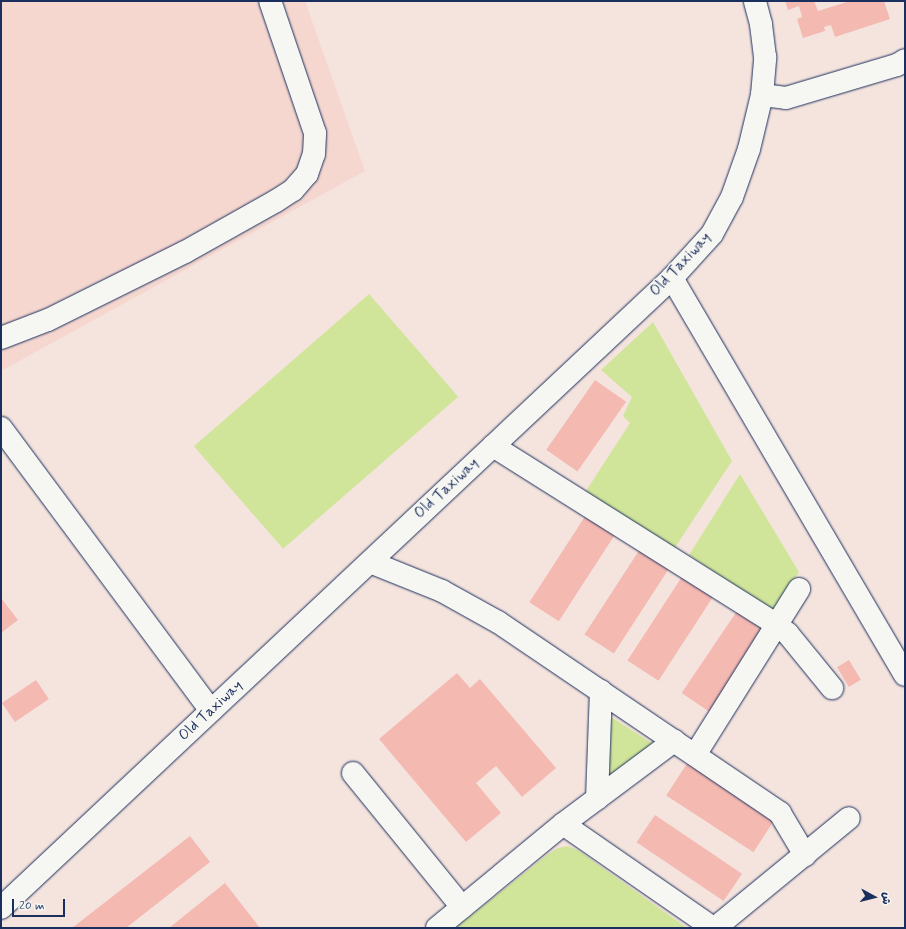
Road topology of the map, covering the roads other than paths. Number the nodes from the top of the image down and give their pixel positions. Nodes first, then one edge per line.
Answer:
1 (270, 1) edge
2 (755, 1) edge
3 (905, 60) edge
4 (762, 95) junction
5 (672, 278) junction
6 (1, 338) edge
7 (1, 428) edge
8 (493, 446) junction
9 (370, 562) junction
10 (799, 589) dead end
11 (777, 625) junction
12 (905, 675) edge
13 (832, 688) dead end
14 (600, 691) junction
15 (211, 711) junction
16 (674, 741) junction
17 (695, 755) junction
18 (353, 773) dead end
19 (597, 799) junction
20 (849, 818) dead end
21 (563, 824) junction
22 (805, 855) junction
23 (462, 907) junction
24 (1, 908) edge
25 (437, 928) edge
26 (714, 928) edge

1 - 6 street
2 - 4 street, Old Taxiway
3 - 4 street
4 - 5 street, Old Taxiway
5 - 8 street, Old Taxiway
5 - 12 street
7 - 15 street
8 - 9 street, Old Taxiway
8 - 11 street
9 - 14 street
9 - 15 street, Old Taxiway
10 - 11 street
11 - 13 street
11 - 17 street
14 - 16 street
14 - 19 street
15 - 24 street, Old Taxiway
16 - 17 street
16 - 19 street
17 - 22 street
18 - 23 street
19 - 21 street
20 - 22 street
21 - 23 street
21 - 26 street
22 - 26 street
23 - 25 street

